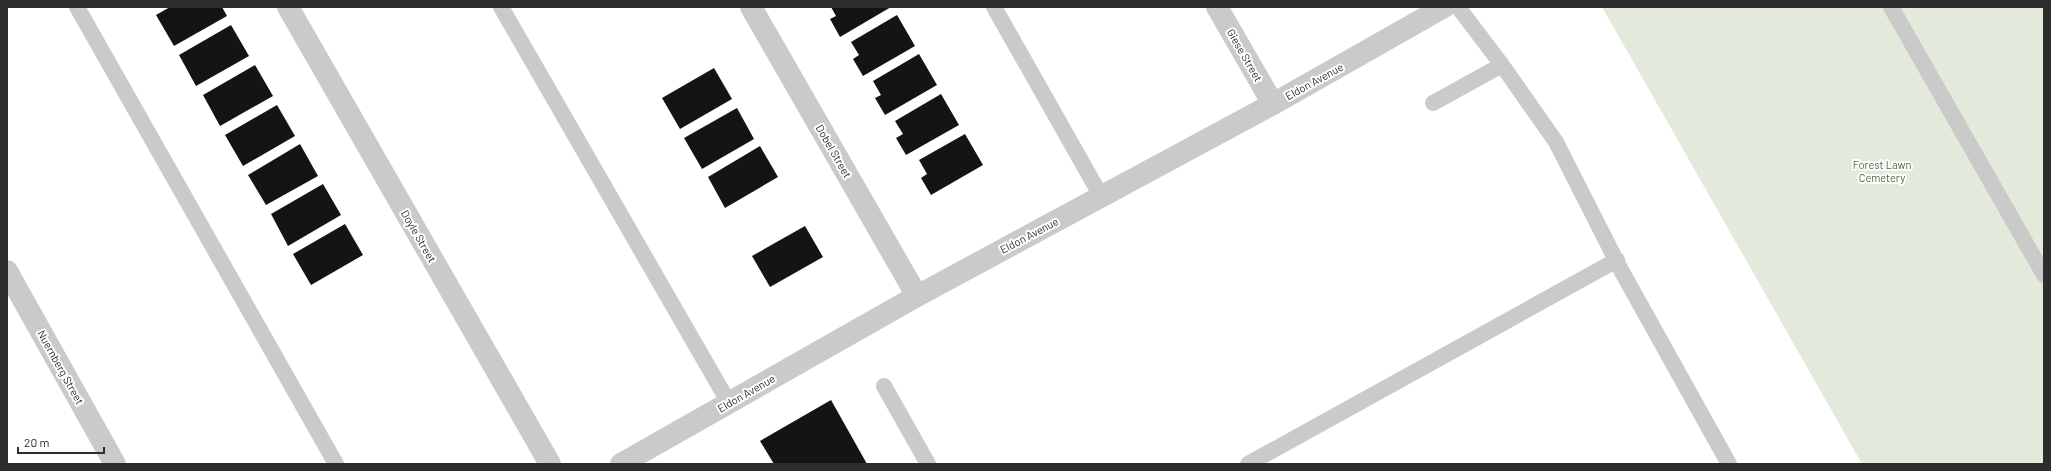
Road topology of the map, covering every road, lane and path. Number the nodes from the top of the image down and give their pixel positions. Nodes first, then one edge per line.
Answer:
1 (77, 7) edge
2 (288, 7) edge
3 (501, 7) edge
4 (751, 7) edge
5 (994, 7) edge
6 (1217, 7) edge
7 (1891, 7) edge
8 (1447, 8) edge
9 (1502, 65) junction
10 (1433, 103) dead end
11 (1273, 104) junction
12 (1101, 196) junction
13 (1617, 260) junction
14 (7, 271) edge
15 (2044, 275) edge
16 (917, 296) junction
17 (884, 386) dead end
18 (729, 403) junction
19 (115, 464) edge
20 (336, 464) edge
21 (550, 464) edge
22 (621, 464) edge
23 (928, 464) edge
24 (1248, 464) edge
25 (1729, 464) edge

1 - 20 lane
2 - 21 street, Doyle Street
3 - 18 lane
4 - 16 street, Dobel Street
5 - 12 lane
6 - 11 street, Giese Street
7 - 15 lane
8 - 9 lane
8 - 11 street, Eldon Avenue
9 - 10 lane
9 - 13 lane
11 - 12 street, Eldon Avenue
12 - 16 street, Eldon Avenue
13 - 24 lane
13 - 25 lane
14 - 19 street, Nuernberg Street
16 - 18 street, Eldon Avenue
17 - 23 lane
18 - 22 street, Eldon Avenue

